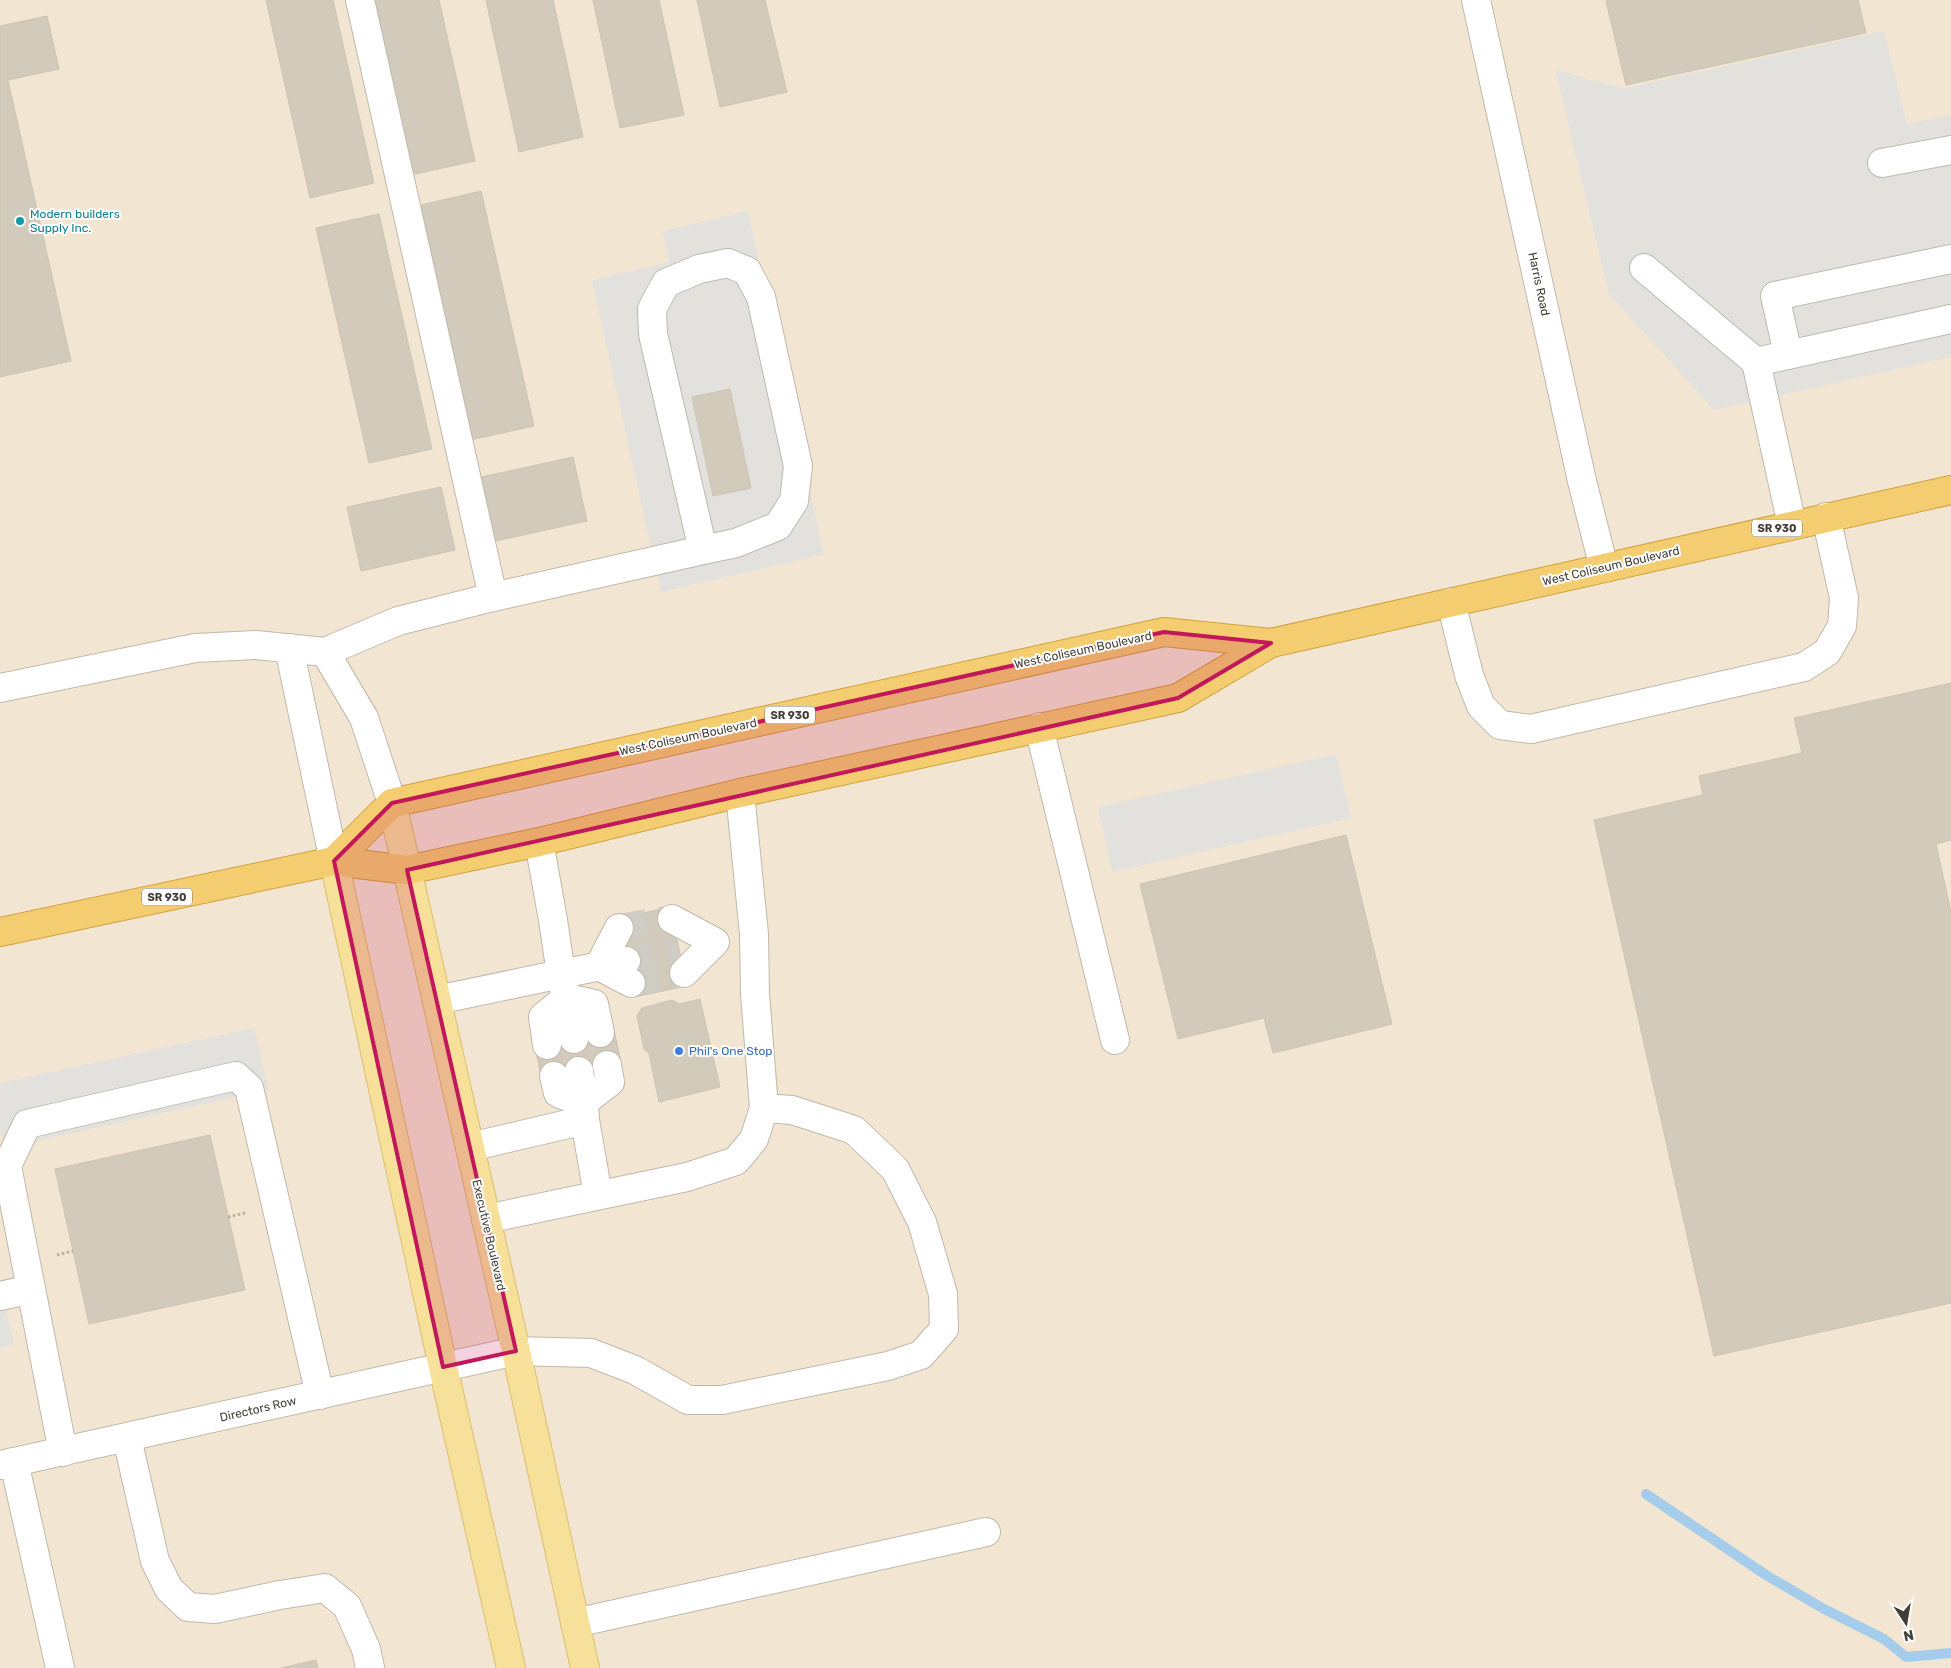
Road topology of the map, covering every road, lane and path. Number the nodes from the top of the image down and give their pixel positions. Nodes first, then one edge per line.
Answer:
1 (360, 0) edge
2 (1476, 0) edge
3 (1951, 150) edge
4 (1882, 163) dead end
5 (1951, 259) edge
6 (1644, 268) dead end
7 (1951, 318) edge
8 (1788, 354) junction
9 (1756, 362) junction
10 (1951, 490) edge
11 (1826, 517) junction
12 (1792, 525) junction
13 (703, 550) junction
14 (1604, 568) junction
15 (493, 598) junction
16 (1451, 602) junction
17 (1271, 643) junction
18 (289, 648) junction
19 (325, 652) junction
20 (0, 688) edge
21 (1039, 728) junction
22 (740, 793) junction
23 (392, 803) junction
24 (539, 842) junction
25 (334, 861) junction
26 (407, 870) junction
27 (672, 919) tunnel mouth
28 (619, 928) dead end
29 (0, 932) edge
30 (754, 934) junction
31 (715, 942) junction
32 (682, 962) tunnel mouth
33 (599, 966) junction
34 (628, 972) tunnel mouth
35 (563, 986) junction
36 (437, 1000) junction
37 (587, 1036) dead end
38 (1115, 1040) dead end
39 (547, 1044) dead end
40 (607, 1065) dead end
41 (567, 1074) dead end
42 (764, 1108) junction
43 (584, 1112) junction
44 (470, 1147) junction
45 (6, 1195) edge
46 (598, 1196) junction
47 (486, 1219) junction
48 (31, 1289) junction
49 (0, 1296) edge
50 (516, 1351) junction
51 (443, 1368) junction
52 (320, 1395) junction
53 (127, 1438) junction
54 (63, 1452) junction
55 (7, 1464) edge
56 (986, 1532) dead end
57 (575, 1623) junction
58 (60, 1668) edge
59 (370, 1668) edge
60 (511, 1668) edge
61 (585, 1668) edge

1 - 15 street
2 - 14 street, Harris Road
3 - 4 street
5 - 8 street
6 - 9 street
7 - 8 street
8 - 9 street
9 - 12 street
10 - 11 highway, West Coliseum Boulevard / SR 930
11 - 12 highway, West Coliseum Boulevard / SR 930
11 - 16 street
12 - 14 highway, West Coliseum Boulevard / SR 930
13 - 13 street
13 - 15 street
14 - 16 highway, West Coliseum Boulevard / SR 930
15 - 19 street
16 - 17 highway, West Coliseum Boulevard / SR 930
17 - 21 highway, West Coliseum Boulevard / SR 930
17 - 23 highway, West Coliseum Boulevard / SR 930
18 - 19 street
18 - 20 street
18 - 25 street
19 - 23 street
21 - 22 highway, West Coliseum Boulevard / SR 930
21 - 38 street
22 - 24 highway, West Coliseum Boulevard / SR 930
22 - 30 street
23 - 25 highway
23 - 26 main road, Executive Boulevard
24 - 26 highway, West Coliseum Boulevard / SR 930
24 - 35 street
25 - 26 highway, West Coliseum Boulevard / SR 930
25 - 29 highway, West Coliseum Boulevard / SR 930
25 - 51 main road
26 - 36 main road, Executive Boulevard
27 - 31 street
28 - 33 street
30 - 31 street
30 - 42 street
31 - 32 street
33 - 34 street
33 - 35 street
35 - 36 street
35 - 37 street
35 - 39 street
36 - 44 main road, Executive Boulevard
40 - 43 street
41 - 43 street
42 - 46 street
42 - 50 street, Directors Row
43 - 44 street
43 - 46 street
44 - 47 main road, Executive Boulevard
45 - 48 street
45 - 52 street
46 - 47 street
47 - 50 main road, Executive Boulevard
48 - 49 street
48 - 54 street
50 - 51 street, Directors Row
50 - 57 main road, Executive Boulevard
51 - 52 street, Directors Row
51 - 60 main road
52 - 53 street, Directors Row
53 - 54 street, Directors Row
53 - 59 street
54 - 55 street, Directors Row
55 - 58 street
56 - 57 street
57 - 61 main road, Executive Boulevard

